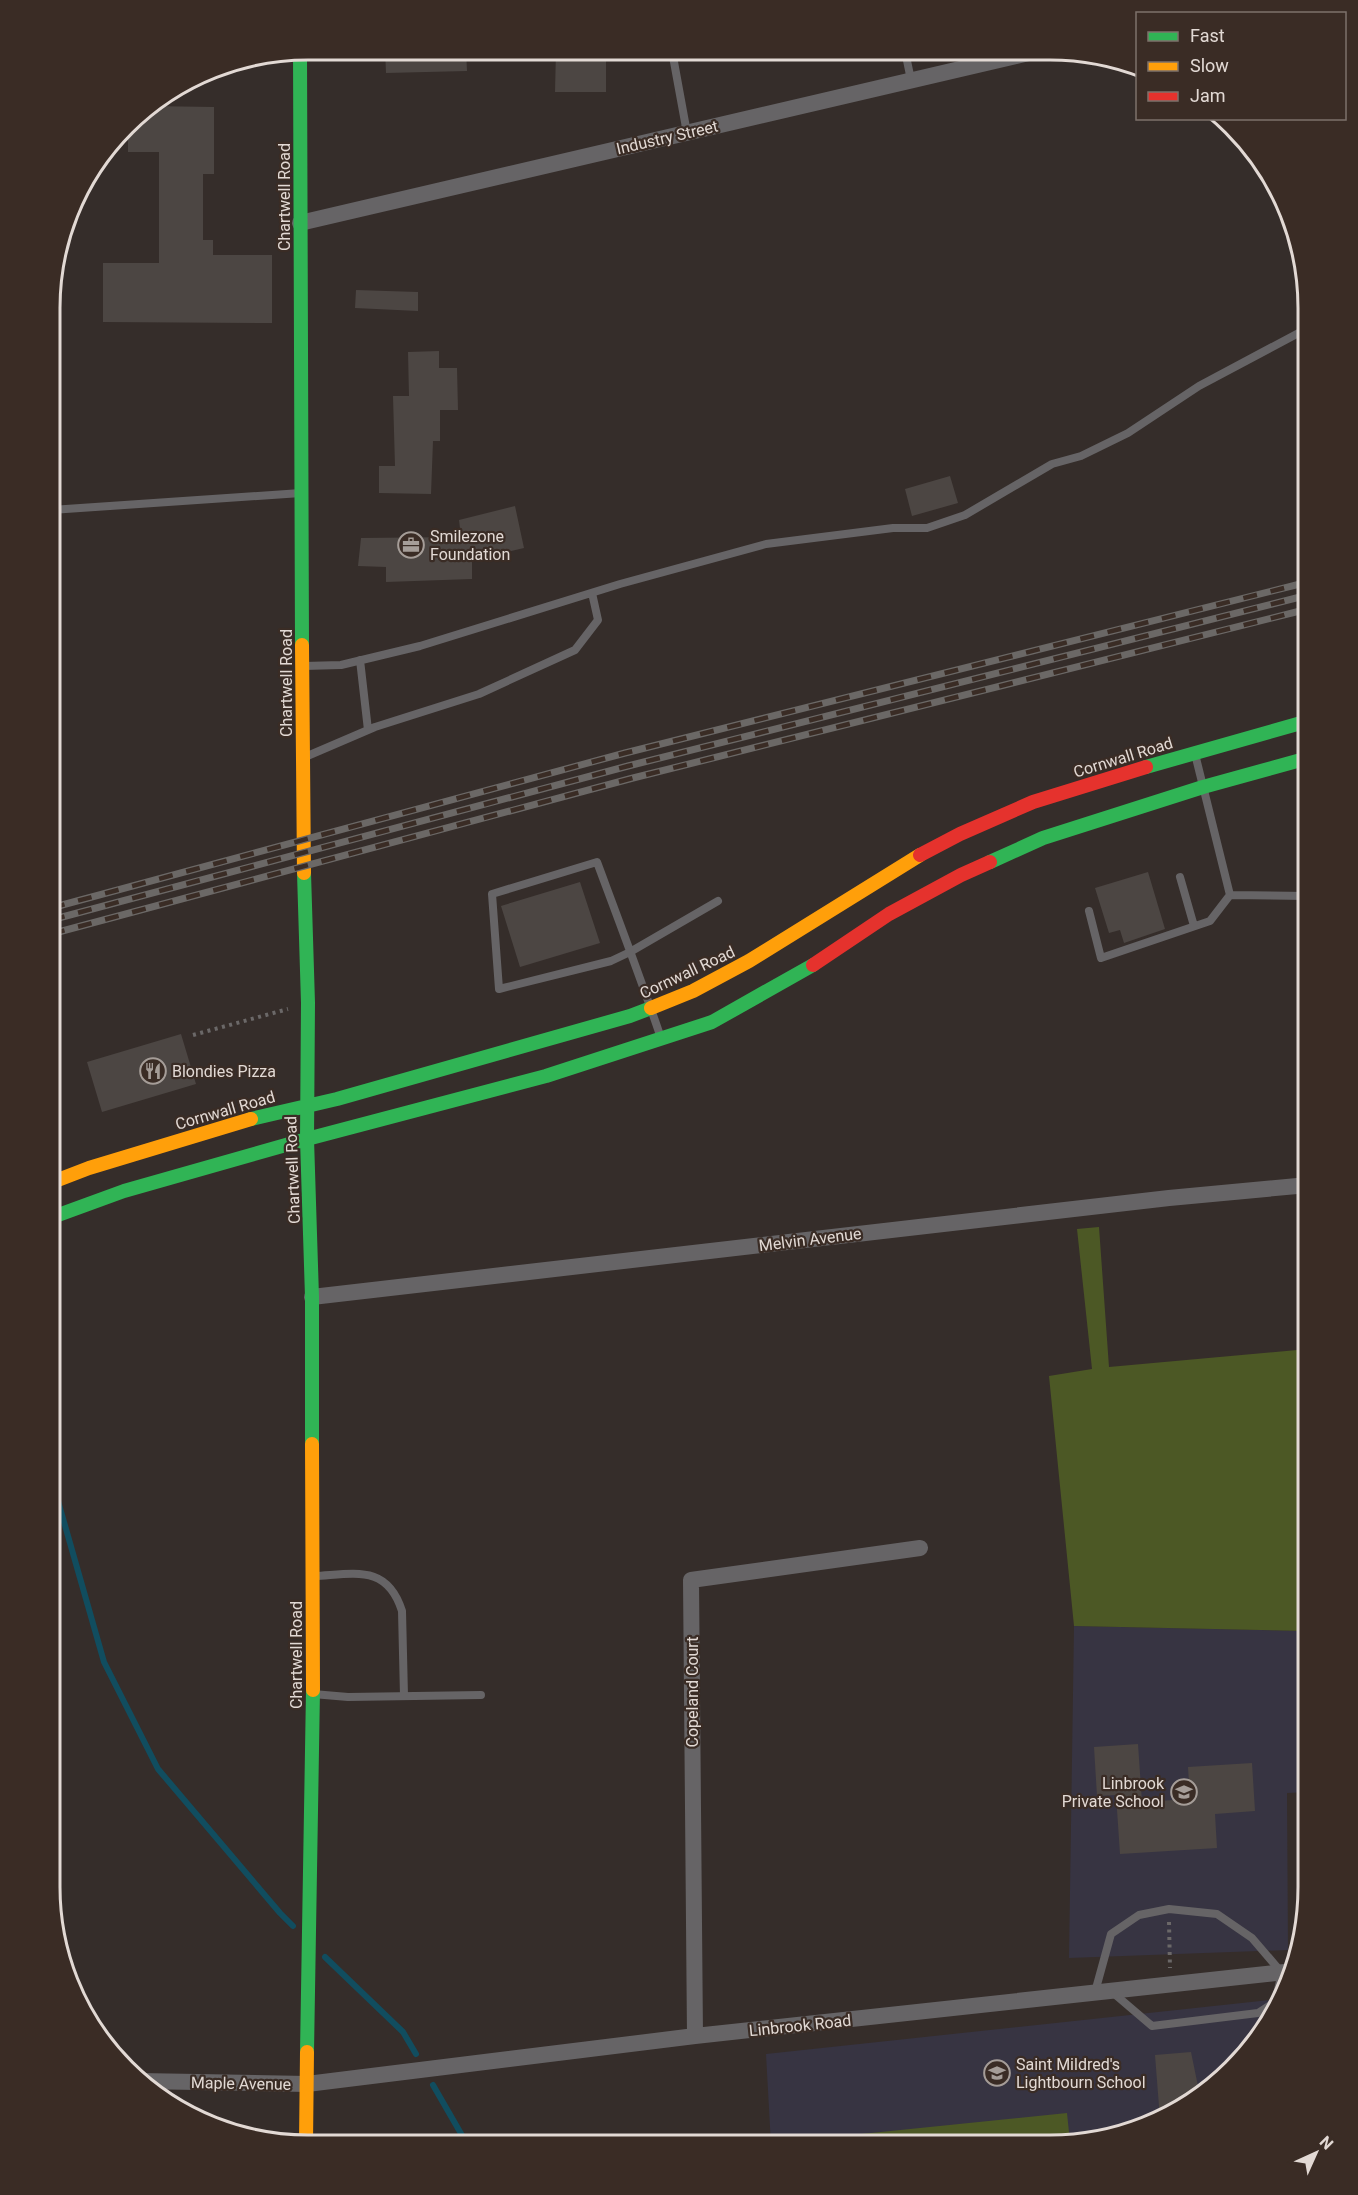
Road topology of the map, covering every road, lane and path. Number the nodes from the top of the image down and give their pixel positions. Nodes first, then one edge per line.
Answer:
1 (300, 60) edge
2 (674, 60) edge
3 (907, 60) edge
4 (961, 60) edge
5 (911, 80) junction
6 (687, 132) junction
7 (300, 223) junction
8 (1298, 333) edge
9 (301, 493) junction
10 (60, 509) edge
11 (592, 593) junction
12 (360, 660) junction
13 (302, 666) junction
14 (1298, 724) edge
15 (368, 730) junction
16 (1194, 752) junction
17 (302, 758) junction
18 (1298, 761) edge
19 (1203, 787) junction
20 (1179, 877) dead end
21 (1230, 895) junction
22 (1298, 896) edge
23 (718, 901) dead end
24 (1089, 911) dead end
25 (1194, 926) junction
26 (630, 952) junction
27 (308, 1003) junction
28 (651, 1007) junction
29 (193, 1035) dead end
30 (661, 1039) junction
31 (306, 1106) junction
32 (307, 1138) junction
33 (60, 1179) edge
34 (1298, 1186) edge
35 (60, 1214) edge
36 (312, 1297) junction
37 (920, 1548) dead end
38 (313, 1576) junction
39 (313, 1694) junction
40 (481, 1695) dead end
41 (404, 1696) junction
42 (1169, 1909) junction
43 (1284, 1969) edge
44 (1283, 1973) edge
45 (1170, 1985) junction
46 (1103, 1992) junction
47 (1267, 2007) edge
48 (695, 2036) junction
49 (153, 2081) edge
50 (307, 2084) junction
51 (306, 2135) edge

1 - 7 main road, Chartwell Road
2 - 6 lane
3 - 5 lane
4 - 5 street, Industry Street
5 - 6 street, Industry Street
6 - 7 street, Industry Street
7 - 9 main road, Chartwell Road
8 - 11 lane
9 - 10 lane
9 - 13 main road, Chartwell Road
11 - 12 lane
11 - 15 lane
12 - 13 lane
12 - 15 lane
13 - 17 main road, Chartwell Road
14 - 16 main road, Cornwall Road
15 - 17 lane
16 - 19 lane
16 - 28 main road, Cornwall Road
17 - 27 main road, Chartwell Road
18 - 19 main road
19 - 21 lane
19 - 30 main road
20 - 25 lane
21 - 22 lane
21 - 25 lane
23 - 26 lane
24 - 25 lane
26 - 26 lane
26 - 28 lane
27 - 29 path
27 - 31 main road, Chartwell Road
28 - 30 lane
28 - 31 main road, Cornwall Road
30 - 32 main road
31 - 32 main road, Chartwell Road
31 - 33 main road, Cornwall Road
32 - 35 main road
32 - 36 main road, Chartwell Road
34 - 36 street, Melvin Avenue
36 - 38 main road, Chartwell Road
37 - 48 street, Copeland Court
38 - 39 main road, Chartwell Road
38 - 41 lane
39 - 41 lane
39 - 50 main road, Chartwell Road
40 - 41 lane
42 - 43 lane
42 - 45 path
42 - 46 lane
44 - 45 street, Linbrook Road
45 - 46 street, Linbrook Road
46 - 47 lane
46 - 48 street, Linbrook Road
48 - 50 street, Linbrook Road
49 - 50 street, Maple Avenue
50 - 51 main road, Chartwell Road

